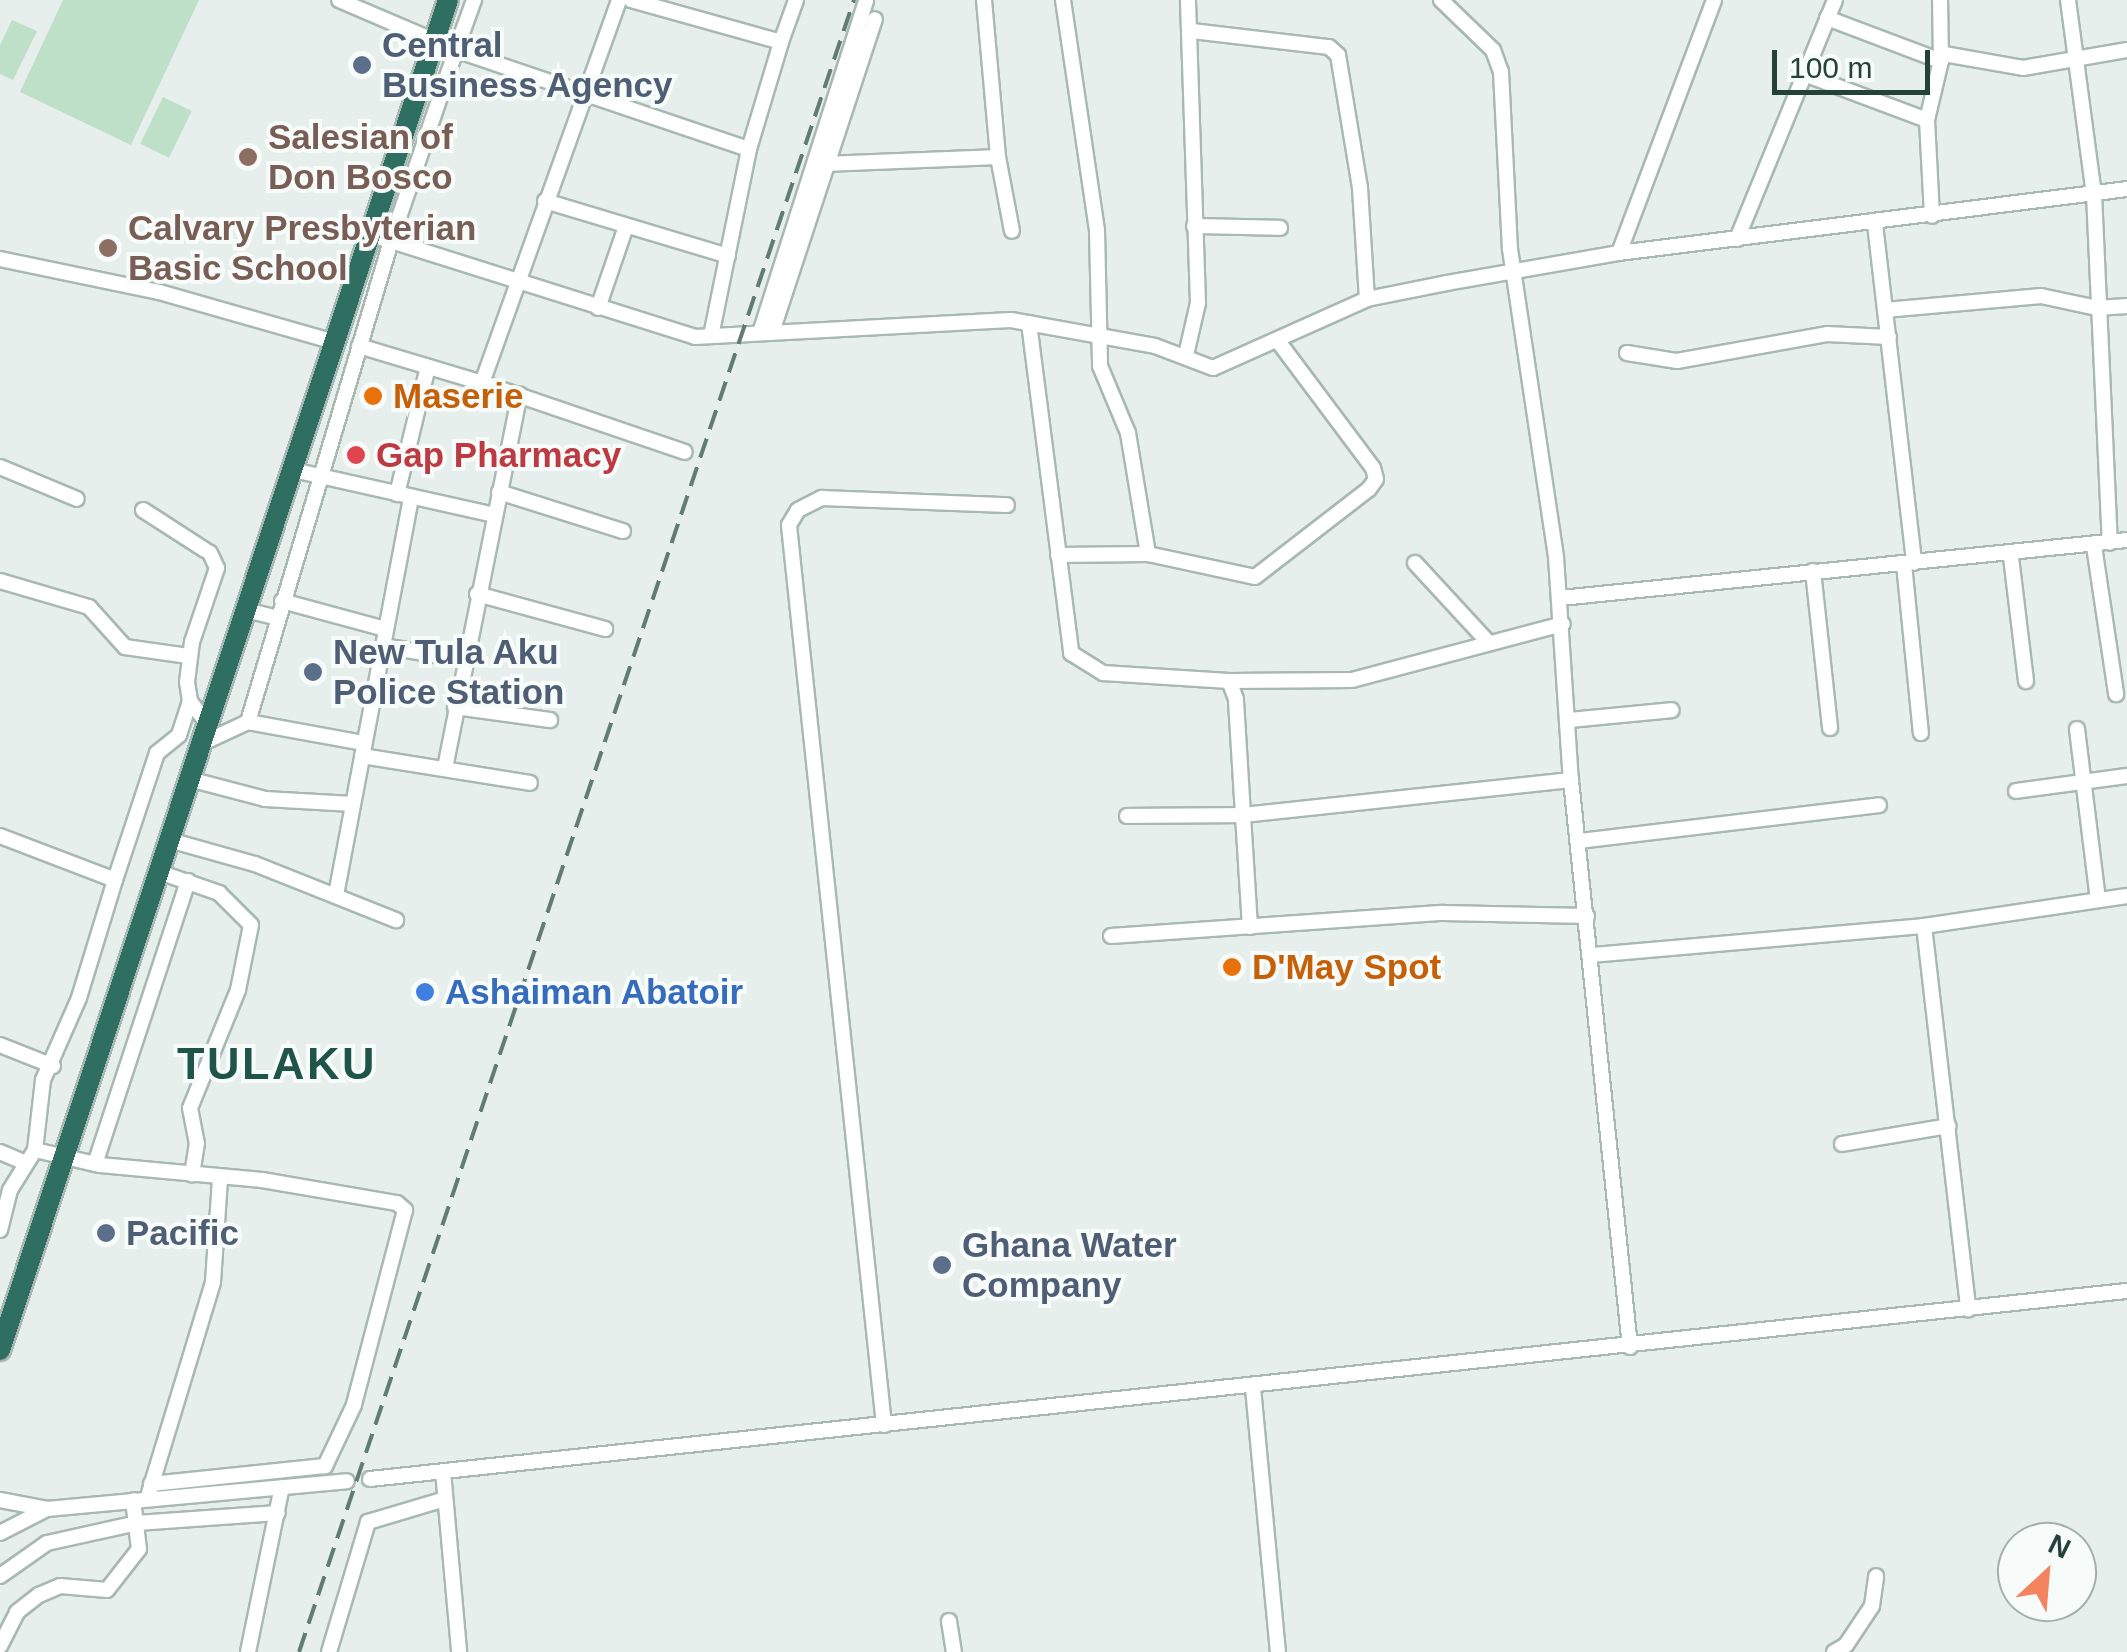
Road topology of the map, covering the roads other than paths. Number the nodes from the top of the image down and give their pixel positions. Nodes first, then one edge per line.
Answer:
1 (339, 0) edge
2 (448, 0) edge
3 (474, 0) edge
4 (619, 0) edge
5 (631, 0) edge
6 (796, 0) edge
7 (866, 0) edge
8 (984, 0) edge
9 (1063, 0) edge
10 (1188, 0) edge
11 (1442, 0) edge
12 (1714, 0) edge
13 (1835, 0) edge
14 (1940, 0) edge
15 (2068, 0) edge
16 (680, 7) edge
17 (1828, 18) junction
18 (876, 19) dead end
19 (1192, 31) junction
20 (434, 41) junction
21 (781, 42) junction
22 (456, 50) junction
23 (2127, 50) edge
24 (2074, 55) junction
25 (1943, 57) junction
26 (1804, 74) junction
27 (583, 98) junction
28 (1927, 120) junction
29 (749, 149) junction
30 (998, 157) junction
31 (825, 164) junction
32 (2127, 189) edge
33 (2094, 194) junction
34 (545, 201) junction
35 (1932, 216) junction
36 (1874, 224) junction
37 (626, 226) junction
38 (1194, 226) junction
39 (1280, 228) dead end
40 (1012, 232) dead end
41 (369, 234) junction
42 (1737, 239) junction
43 (391, 241) junction
44 (1618, 253) junction
45 (728, 256) junction
46 (0, 259) edge
47 (1515, 276) junction
48 (517, 282) junction
49 (1368, 299) junction
50 (2127, 306) edge
51 (598, 308) junction
52 (2097, 308) junction
53 (1885, 310) junction
54 (1029, 323) junction
55 (766, 331) junction
56 (1100, 335) junction
57 (711, 336) junction
58 (1888, 337) junction
59 (1278, 341) junction
60 (334, 342) junction
61 (360, 346) junction
62 (1628, 354) dead end
63 (1186, 355) junction
64 (428, 367) junction
65 (482, 383) junction
66 (520, 394) junction
67 (685, 452) dead end
68 (0, 467) edge
69 (293, 470) junction
70 (326, 477) junction
71 (500, 492) junction
72 (404, 496) junction
73 (77, 498) dead end
74 (1007, 505) dead end
75 (143, 510) dead end
76 (494, 515) junction
77 (623, 531) dead end
78 (2127, 540) edge
79 (2102, 544) junction
80 (1148, 554) junction
81 (1058, 555) junction
82 (2011, 557) junction
83 (1415, 563) dead end
84 (1909, 564) junction
85 (1813, 571) junction
86 (0, 581) edge
87 (478, 594) junction
88 (1561, 598) junction
89 (282, 601) junction
90 (246, 610) junction
91 (277, 618) junction
92 (1563, 624) junction
93 (385, 629) junction
94 (605, 629) dead end
95 (1486, 640) junction
96 (383, 646) junction
97 (188, 656) junction
98 (464, 660) junction
99 (1229, 680) junction
100 (2026, 681) dead end
101 (2116, 694) dead end
102 (190, 702) junction
103 (456, 707) junction
104 (1672, 710) dead end
105 (550, 720) dead end
106 (1569, 720) junction
107 (248, 722) junction
108 (1830, 728) dead end
109 (2077, 729) dead end
110 (206, 733) junction
111 (1922, 733) dead end
112 (363, 750) junction
113 (445, 768) junction
114 (2127, 776) edge
115 (190, 780) junction
116 (1571, 780) junction
117 (2083, 781) junction
118 (530, 783) dead end
119 (2016, 791) dead end
120 (353, 804) junction
121 (1879, 805) dead end
122 (1243, 815) junction
123 (1126, 816) dead end
124 (0, 836) edge
125 (169, 840) junction
126 (1579, 841) junction
127 (159, 872) junction
128 (115, 880) junction
129 (188, 881) junction
130 (336, 896) junction
131 (2127, 896) edge
132 (2098, 899) junction
133 (1587, 916) junction
134 (396, 920) dead end
135 (1924, 926) junction
136 (1250, 927) junction
137 (1111, 936) dead end
138 (1592, 954) junction
139 (0, 1045) edge
140 (52, 1066) junction
141 (1948, 1126) junction
142 (1842, 1144) dead end
143 (0, 1152) edge
144 (31, 1157) junction
145 (63, 1160) junction
146 (95, 1164) junction
147 (192, 1174) junction
148 (220, 1178) junction
149 (0, 1230) edge
150 (2127, 1292) edge
151 (1968, 1308) junction
152 (1630, 1347) junction
153 (0, 1350) edge
154 (1253, 1388) junction
155 (884, 1425) junction
156 (443, 1471) junction
157 (370, 1479) dead end
158 (347, 1481) dead end
159 (282, 1487) junction
160 (143, 1494) junction
161 (445, 1499) junction
162 (0, 1500) edge
163 (46, 1509) junction
164 (278, 1513) junction
165 (137, 1523) junction
166 (0, 1533) edge
167 (0, 1576) edge
168 (1876, 1576) dead end
169 (949, 1620) dead end
170 (0, 1646) edge
171 (248, 1652) edge
172 (329, 1652) edge
173 (458, 1652) edge
174 (954, 1652) edge
175 (1278, 1652) edge
176 (1834, 1652) edge

1 - 20 street
2 - 20 highway
3 - 22 street
4 - 27 street
5 - 16 street
6 - 21 street
7 - 55 street
8 - 30 street
9 - 56 street
10 - 19 street
11 - 47 street
12 - 44 street
13 - 17 street
14 - 25 street
15 - 24 street
16 - 21 street
17 - 25 street
17 - 26 street
18 - 31 street
19 - 38 street
19 - 49 street
20 - 22 street
20 - 41 highway
21 - 29 street
22 - 27 street
22 - 43 street
23 - 24 street
24 - 25 street
24 - 33 street
25 - 28 street
26 - 28 street
26 - 42 street
27 - 29 street
27 - 34 street
28 - 35 street
29 - 45 street
30 - 31 street
30 - 40 street
31 - 55 street
32 - 33 street
33 - 35 street
33 - 52 street
34 - 37 street
34 - 48 street
35 - 36 street
36 - 42 street
36 - 53 street
37 - 45 street
37 - 51 street
38 - 39 street
38 - 63 street
41 - 43 street
41 - 60 highway
42 - 44 street
43 - 48 street
43 - 61 street
44 - 47 street
45 - 57 street
46 - 60 street
47 - 49 street
47 - 88 street
48 - 51 street
48 - 65 street
49 - 59 street
50 - 52 street
51 - 57 street
52 - 53 street
52 - 79 street
53 - 58 street
54 - 55 street
54 - 56 street
54 - 81 street
55 - 57 street
56 - 63 street
56 - 80 street
58 - 62 street
58 - 84 street
59 - 63 street
59 - 80 street
60 - 69 highway
61 - 64 street
61 - 70 street
64 - 65 street
64 - 72 street
65 - 66 street
66 - 67 street
66 - 71 street
68 - 73 street
69 - 70 street
69 - 90 highway
70 - 72 street
70 - 89 street
71 - 76 street
71 - 77 street
72 - 76 street
72 - 93 street
74 - 155 street
75 - 97 street
76 - 87 street
78 - 79 street
79 - 82 street
79 - 101 street
80 - 81 street
81 - 99 street
82 - 84 street
82 - 100 street
83 - 95 street
84 - 85 street
84 - 111 street
85 - 88 street
85 - 108 street
86 - 97 street
87 - 94 street
87 - 98 street
88 - 92 street
89 - 91 street
89 - 93 street
90 - 91 street
90 - 110 highway
91 - 107 street
92 - 95 street
92 - 106 street
93 - 96 street
95 - 99 street
96 - 98 street
96 - 112 street
97 - 102 street
98 - 103 street
99 - 122 street
102 - 110 street
102 - 128 street
103 - 105 street
103 - 113 street
104 - 106 street
106 - 116 street
107 - 110 street
107 - 112 street
109 - 117 street
110 - 115 highway
112 - 113 street
112 - 120 street
113 - 118 street
114 - 117 street
115 - 120 street
115 - 125 highway
116 - 122 street
116 - 126 street
117 - 119 street
117 - 132 street
120 - 130 street
121 - 126 street
122 - 123 street
122 - 136 street
124 - 128 street
125 - 127 highway
125 - 130 street
126 - 133 street
127 - 129 street
127 - 145 highway
128 - 140 street
129 - 146 street
129 - 147 street
130 - 134 street
131 - 132 street
132 - 135 street
133 - 136 street
133 - 138 street
135 - 138 street
135 - 141 street
136 - 137 street
138 - 152 street
139 - 140 street
140 - 144 street
141 - 142 street
141 - 151 street
143 - 144 street
144 - 145 street
144 - 149 street
145 - 146 street
145 - 153 highway
146 - 147 street
147 - 148 street
148 - 160 street
148 - 160 street
150 - 151 street
151 - 152 street
152 - 154 street
154 - 155 street
154 - 175 street
155 - 156 street
156 - 157 street
156 - 161 street
158 - 159 street
159 - 160 street
159 - 164 street
160 - 163 street
160 - 165 street
161 - 172 street
161 - 173 street
162 - 163 street
163 - 166 street
164 - 165 street
164 - 171 street
165 - 167 street
165 - 170 street
168 - 176 street
169 - 174 street

